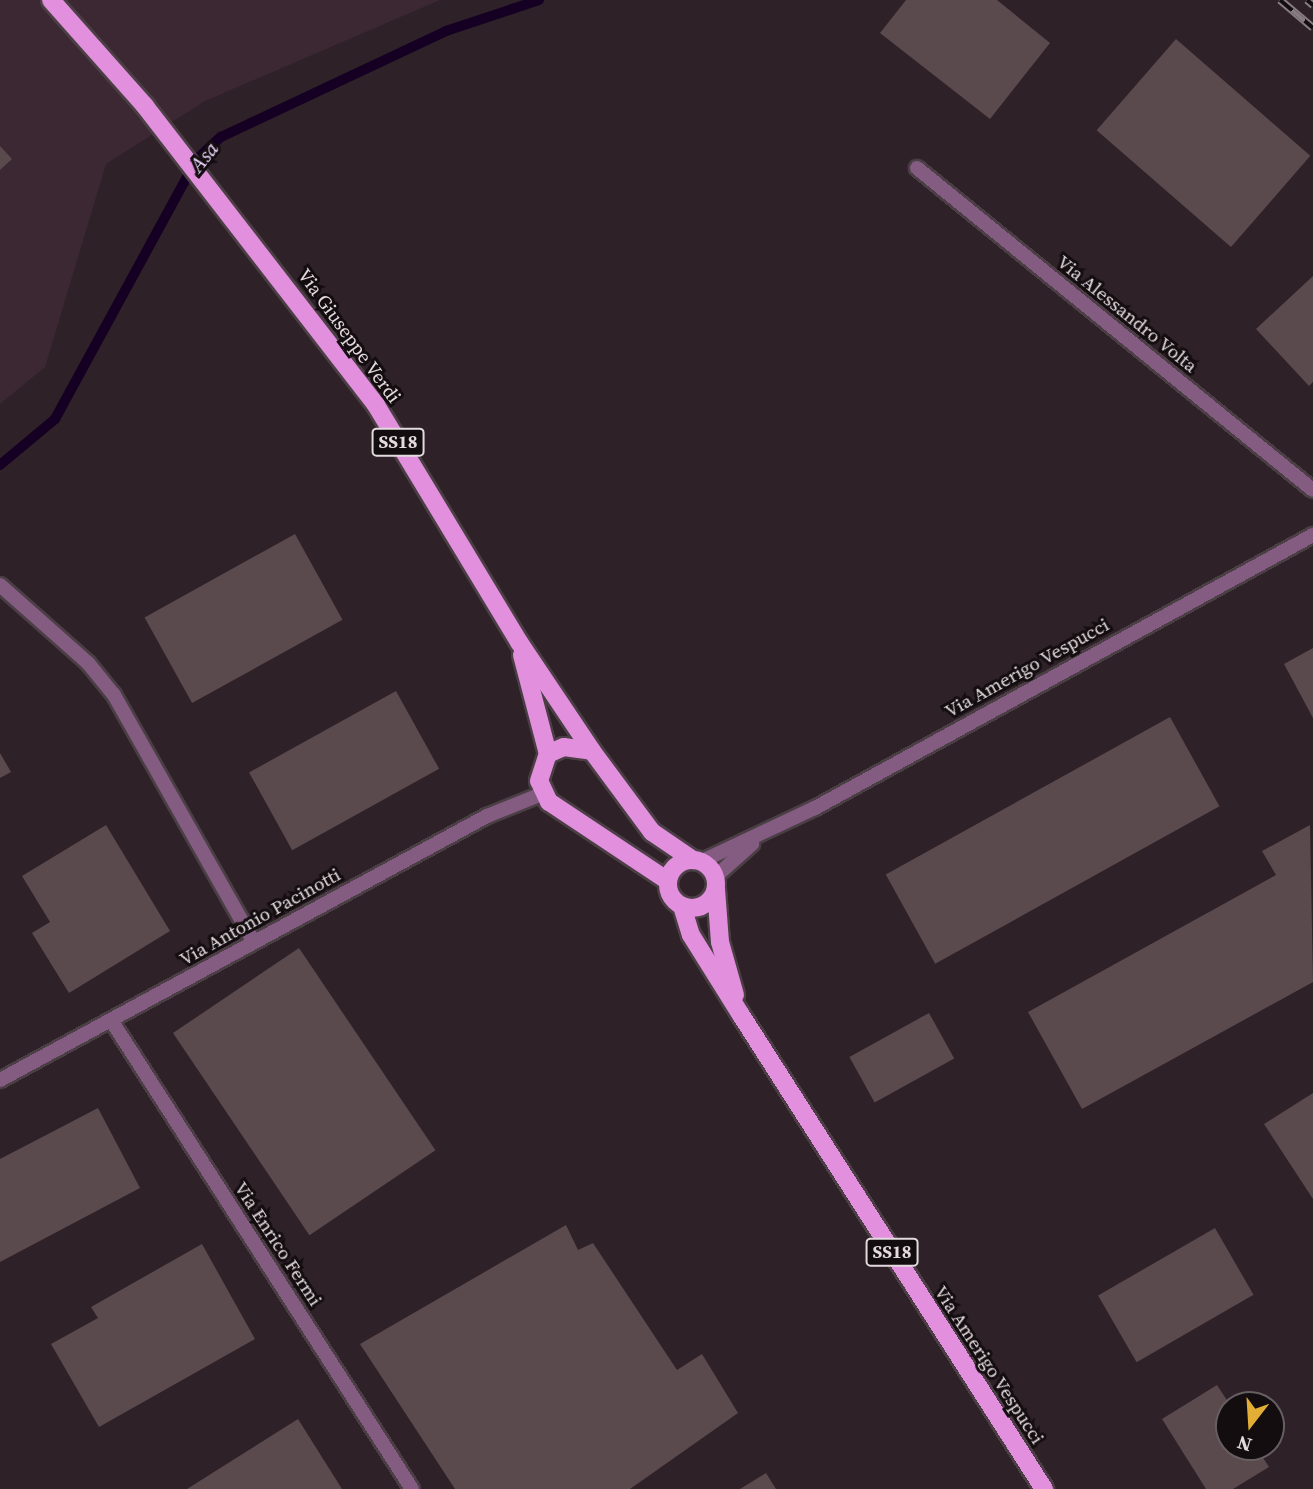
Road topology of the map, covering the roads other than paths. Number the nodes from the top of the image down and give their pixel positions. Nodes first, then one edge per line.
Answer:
1 (51, 0) edge
2 (917, 168) dead end
3 (1313, 490) edge
4 (1313, 535) edge
5 (0, 585) edge
6 (519, 642) junction
7 (592, 751) junction
8 (548, 754) junction
9 (542, 794) junction
10 (761, 836) junction
11 (696, 861) junction
12 (668, 881) junction
13 (715, 881) junction
14 (682, 906) junction
15 (254, 942) junction
16 (741, 1015) junction
17 (111, 1020) junction
18 (0, 1080) edge
19 (412, 1489) edge
20 (1044, 1489) edge

1 - 6 main road, Via Giuseppe Verdi / SS18
2 - 3 street, Via Alessandro Volta
4 - 10 street, Via Amerigo Vespucci
5 - 15 street
6 - 7 main road, Via Giuseppe Verdi / SS18
6 - 8 main road, Via Giuseppe Verdi / SS18
7 - 8 main road
7 - 11 main road, Via Giuseppe Verdi / SS18
8 - 9 main road, Via Giuseppe Verdi / SS18
9 - 12 main road, SS18
9 - 15 street, Via Antonio Pacinotti
10 - 11 street, Via Amerigo Vespucci
10 - 13 street, Via Amerigo Vespucci
11 - 12 main road
11 - 13 main road, SS18
12 - 14 main road, SS18
13 - 14 main road
13 - 16 main road, Via Amerigo Vespucci / SS18
14 - 16 main road, Via Amerigo Vespucci / SS18
15 - 17 street, Via Antonio Pacinotti
16 - 20 main road, Via Amerigo Vespucci / SS18
17 - 18 street, Via Antonio Pacinotti
17 - 19 street, Via Enrico Fermi

